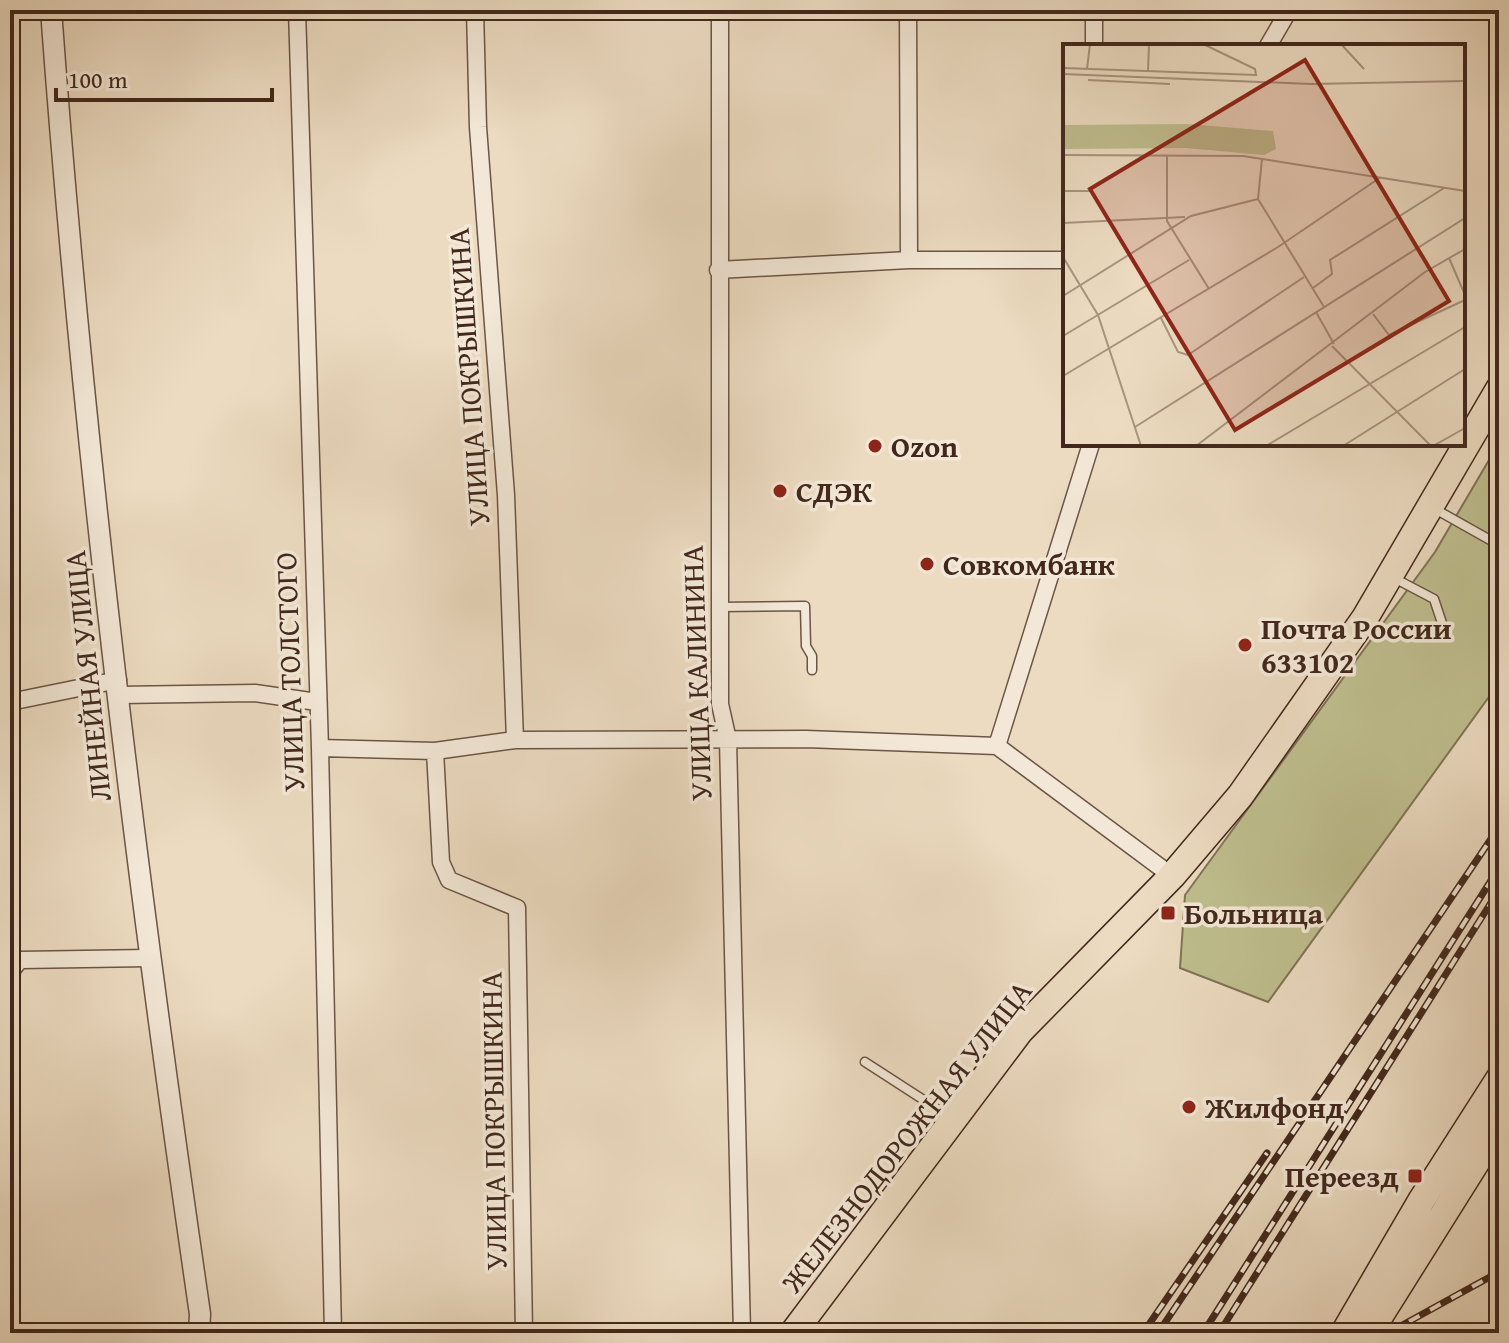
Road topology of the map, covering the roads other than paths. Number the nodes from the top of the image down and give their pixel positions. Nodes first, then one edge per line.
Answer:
1 (51, 10) edge
2 (297, 10) edge
3 (475, 10) edge
4 (720, 10) edge
5 (908, 10) edge
6 (1094, 10) edge
7 (1289, 10) edge
8 (1094, 44) edge
9 (1269, 44) edge
10 (909, 260) junction
11 (1063, 260) edge
12 (718, 270) junction
13 (1499, 389) edge
14 (1465, 437) edge
15 (1090, 446) edge
16 (1458, 447) edge
17 (1431, 506) junction
18 (1499, 545) edge
19 (1390, 575) junction
20 (719, 607) junction
21 (1444, 629) dead end
22 (812, 670) dead end
23 (118, 688) junction
24 (10, 702) edge
25 (317, 702) junction
26 (515, 740) junction
27 (728, 740) junction
28 (997, 746) junction
29 (320, 748) junction
30 (435, 751) junction
31 (1172, 876) junction
32 (148, 958) junction
33 (10, 980) edge
34 (865, 1062) dead end
35 (1499, 1079) edge
36 (954, 1120) junction
37 (1499, 1126) edge
38 (199, 1333) edge
39 (333, 1333) edge
40 (524, 1333) edge
41 (742, 1333) edge
42 (793, 1333) edge
43 (1344, 1333) edge
44 (1369, 1333) edge

1 - 23 street, ЛИНЕЙНАЯ УЛИЦА
2 - 25 street, УЛИЦА ТОЛСТОГО
3 - 26 street, УЛИЦА ПОКРЫШКИНА
4 - 12 street, УЛИЦА КАЛИНИНА
5 - 10 street
6 - 8 street
7 - 9 street
10 - 11 street
10 - 12 street
12 - 20 street, УЛИЦА КАЛИНИНА
13 - 14 main road, ЖЕЛЕЗНОДОРОЖНАЯ УЛИЦА
15 - 28 street
16 - 17 main road, ЖЕЛЕЗНОДОРОЖНАЯ УЛИЦА
17 - 18 lane
17 - 19 main road, ЖЕЛЕЗНОДОРОЖНАЯ УЛИЦА
19 - 21 lane
19 - 31 main road, ЖЕЛЕЗНОДОРОЖНАЯ УЛИЦА
20 - 22 lane
20 - 27 street, УЛИЦА КАЛИНИНА
23 - 24 street
23 - 25 street
23 - 32 street, ЛИНЕЙНАЯ УЛИЦА
25 - 29 street, УЛИЦА ТОЛСТОГО
26 - 27 street
26 - 30 street
27 - 28 street
27 - 41 street, УЛИЦА КАЛИНИНА
28 - 31 street
29 - 30 street
29 - 39 street, УЛИЦА ТОЛСТОГО
30 - 40 street, УЛИЦА ПОКРЫШКИНА
31 - 36 main road, ЖЕЛЕЗНОДОРОЖНАЯ УЛИЦА
32 - 33 street
32 - 38 street, ЛИНЕЙНАЯ УЛИЦА
34 - 36 lane
35 - 43 main road
36 - 42 main road, ЖЕЛЕЗНОДОРОЖНАЯ УЛИЦА
37 - 44 main road

